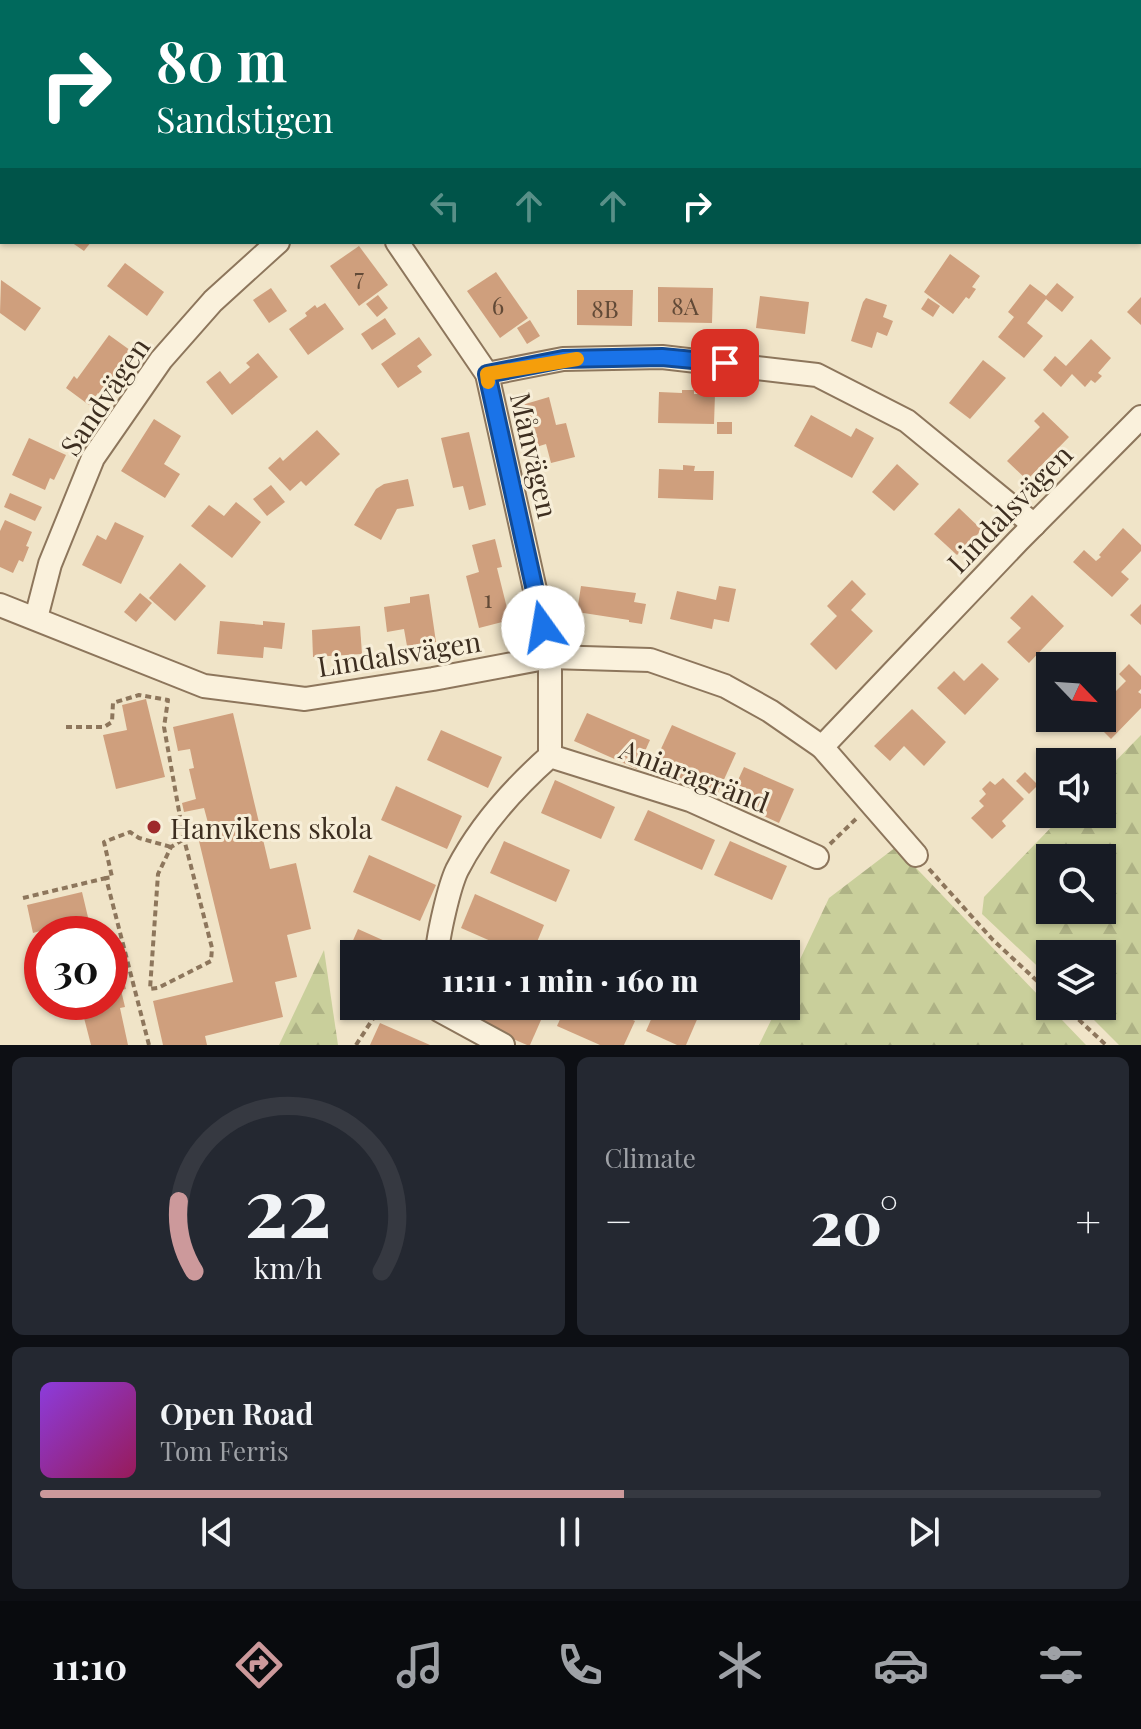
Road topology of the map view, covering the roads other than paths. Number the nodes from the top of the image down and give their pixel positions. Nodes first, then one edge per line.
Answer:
1 (276, 244) edge
2 (398, 244) edge
3 (487, 374) junction
4 (1141, 417) edge
5 (1034, 525) junction
6 (0, 605) edge
7 (36, 618) junction
8 (550, 657) junction
9 (822, 747) junction
10 (550, 756) junction
11 (916, 855) road end
12 (817, 857) road end
13 (440, 940) edge
14 (460, 1020) edge
15 (503, 1045) edge

1 - 7 street, Sandvägen
2 - 3 street, Månvägen
3 - 5 street
3 - 8 street, Månvägen
4 - 5 street, Lindalsvägen
5 - 9 street, Lindalsvägen
6 - 7 street, Lindalsvägen
7 - 8 street, Lindalsvägen
8 - 9 street, Lindalsvägen
8 - 10 street
9 - 11 street
10 - 12 street, Aniaragränd
10 - 13 street
14 - 15 street

